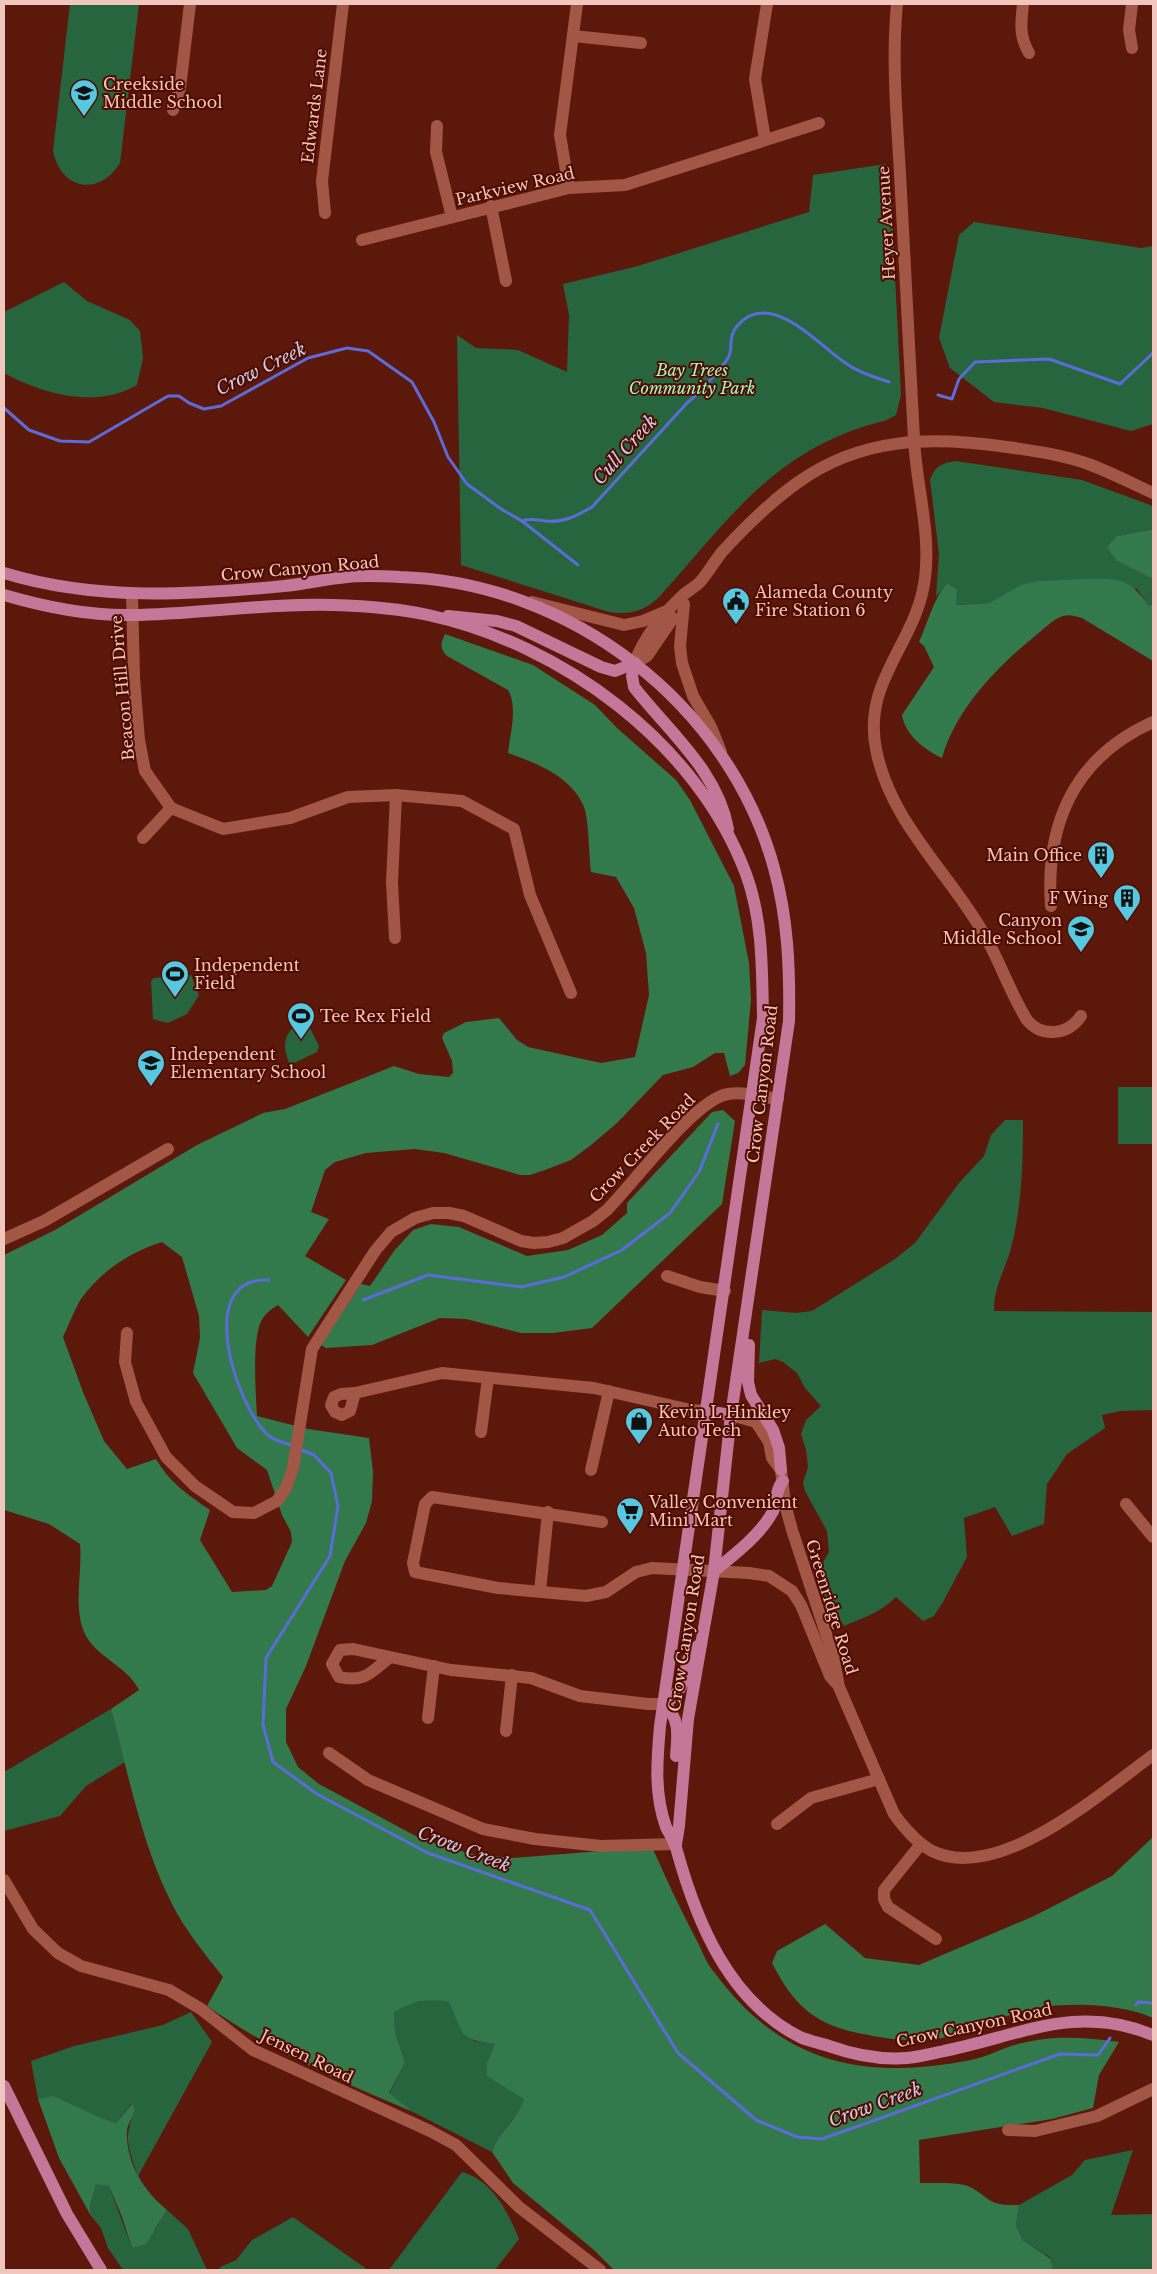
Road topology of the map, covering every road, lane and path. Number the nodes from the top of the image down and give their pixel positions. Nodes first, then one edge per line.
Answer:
1 (190, 4) edge
2 (342, 4) edge
3 (577, 4) edge
4 (767, 4) edge
5 (897, 4) edge
6 (1023, 4) edge
7 (1132, 4) edge
8 (573, 36) junction
9 (640, 43) dead end
10 (1132, 48) dead end
11 (1029, 53) dead end
12 (173, 110) dead end
13 (819, 123) dead end
14 (437, 126) dead end
15 (765, 138) junction
16 (570, 188) junction
17 (491, 206) junction
18 (325, 213) dead end
19 (452, 217) junction
20 (362, 240) dead end
21 (506, 281) dead end
22 (914, 441) junction
23 (1153, 493) edge
24 (4, 573) edge
25 (132, 594) junction
26 (4, 595) edge
27 (513, 597) junction
28 (686, 598) junction
29 (671, 609) junction
30 (131, 615) junction
31 (428, 615) junction
32 (634, 663) junction
33 (1153, 722) edge
34 (724, 759) junction
35 (396, 795) junction
36 (171, 808) junction
37 (143, 838) dead end
38 (730, 839) junction
39 (1051, 906) dead end
40 (396, 938) dead end
41 (571, 993) dead end
42 (1081, 1016) dead end
43 (753, 1095) junction
44 (778, 1099) junction
45 (168, 1149) dead end
46 (4, 1239) edge
47 (667, 1276) dead end
48 (724, 1291) junction
49 (746, 1316) junction
50 (127, 1332) dead end
51 (488, 1378) junction
52 (609, 1391) junction
53 (355, 1393) dead end
54 (706, 1411) junction
55 (731, 1415) junction
56 (481, 1432) dead end
57 (591, 1470) dead end
58 (782, 1475) junction
59 (1126, 1504) dead end
60 (548, 1512) junction
61 (602, 1522) dead end
62 (1153, 1537) edge
63 (684, 1571) junction
64 (714, 1571) junction
65 (540, 1591) junction
66 (701, 1644) junction
67 (389, 1658) dead end
68 (434, 1666) junction
69 (512, 1675) junction
70 (839, 1687) junction
71 (664, 1704) junction
72 (428, 1718) dead end
73 (506, 1731) dead end
74 (329, 1753) dead end
75 (1153, 1755) edge
76 (880, 1779) junction
77 (681, 1799) junction
78 (777, 1824) dead end
79 (676, 1844) junction
80 (921, 1844) junction
81 (4, 1880) edge
82 (936, 1939) dead end
83 (1153, 2035) edge
84 (4, 2086) edge
85 (1153, 2089) edge
86 (1008, 2130) dead end
87 (101, 2270) edge
88 (600, 2270) edge

1 - 12 street
2 - 18 street, Edwards Lane
3 - 8 street
4 - 15 street
5 - 22 street, Heyer Avenue
6 - 11 street
7 - 10 street
8 - 9 street
8 - 16 street
13 - 15 street, Parkview Road
14 - 19 street
15 - 16 street, Parkview Road
16 - 17 street, Parkview Road
17 - 19 street, Parkview Road
17 - 21 street
19 - 20 street, Parkview Road
22 - 23 street
22 - 28 street
22 - 42 street, Heyer Avenue
24 - 25 main road, Crow Canyon Road
25 - 27 main road, Crow Canyon Road
25 - 30 street, Beacon Hill Drive
26 - 30 main road, Crow Canyon Road
27 - 29 street
27 - 32 main road, Crow Canyon Road
28 - 29 street
28 - 32 street
28 - 34 street
29 - 32 street
30 - 31 main road, Crow Canyon Road
30 - 36 street, Beacon Hill Drive
31 - 32 main road
31 - 38 main road, Crow Canyon Road
32 - 34 main road, Crow Canyon Road
32 - 38 main road
33 - 39 street
34 - 44 main road, Crow Canyon Road
35 - 36 street
35 - 40 street
35 - 41 street
36 - 37 street
38 - 43 main road, Crow Canyon Road
43 - 44 street, Crow Creek Road
43 - 48 main road, Crow Canyon Road
43 - 50 street, Crow Creek Road
44 - 49 main road, Crow Canyon Road
45 - 46 street
47 - 48 street
48 - 54 main road, Crow Canyon Road
49 - 55 main road, Crow Canyon Road
49 - 58 main road
51 - 52 street
51 - 53 street
51 - 56 street
52 - 54 street
52 - 57 street
54 - 55 main road
54 - 63 main road, Crow Canyon Road
55 - 58 street, Greenridge Road
55 - 64 main road, Crow Canyon Road
58 - 64 main road
58 - 70 street, Greenridge Road
59 - 62 street
60 - 61 street
60 - 65 street
60 - 65 street, Greenridge Road
63 - 64 street, Greenridge Road
63 - 65 street, Greenridge Road
63 - 71 main road, Crow Canyon Road
64 - 66 main road, Crow Canyon Road
64 - 70 street, Greenridge Road
66 - 71 main road
66 - 77 main road, Crow Canyon Road
67 - 68 street
68 - 69 street
68 - 72 street
69 - 71 street
69 - 73 street
70 - 76 street, Greenridge Road
71 - 77 main road
71 - 79 main road, Crow Canyon Road
74 - 79 street
75 - 80 street, Greenridge Road
76 - 78 street
76 - 80 street, Greenridge Road
77 - 79 main road, Crow Canyon Road
79 - 83 main road, Crow Canyon Road
80 - 82 street
81 - 88 street, Jensen Road
84 - 87 main road
85 - 86 street

